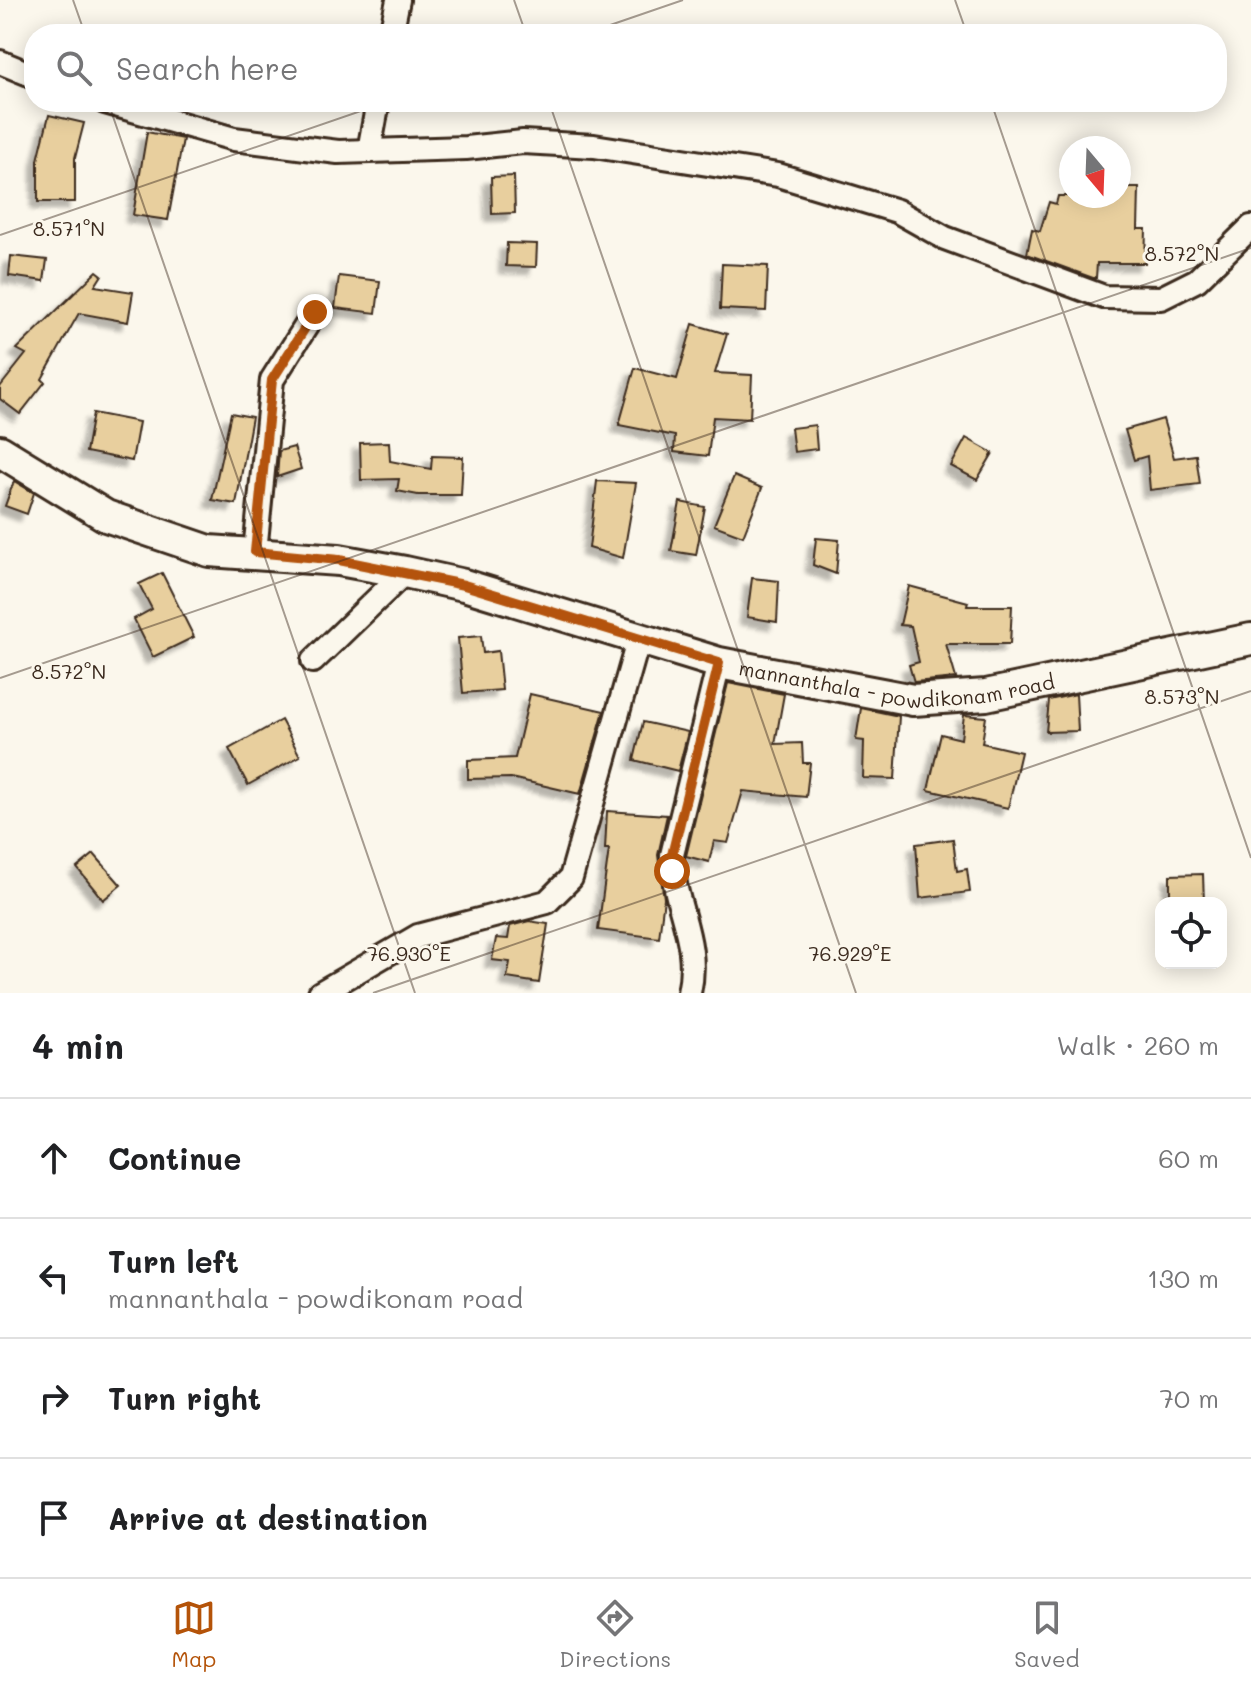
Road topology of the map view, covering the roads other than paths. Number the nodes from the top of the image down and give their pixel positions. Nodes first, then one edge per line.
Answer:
1 (398, 0) edge
2 (393, 24) edge
3 (0, 62) edge
4 (24, 72) edge
5 (140, 112) edge
6 (376, 112) edge
7 (369, 151) junction
8 (1251, 227) edge
9 (315, 312) dead end
10 (0, 451) edge
11 (255, 552) junction
12 (405, 572) junction
13 (639, 638) junction
14 (1251, 639) edge
15 (313, 661) dead end
16 (719, 663) junction
17 (320, 993) edge
18 (689, 993) edge

1 - 2 street
3 - 4 street
5 - 7 street
6 - 7 street
7 - 8 street
9 - 11 street
10 - 11 main road, mannanthala - powdikonam road
11 - 12 main road, mannanthala - powdikonam road
12 - 13 main road, mannanthala - powdikonam road
12 - 15 street
13 - 16 main road, mannanthala - powdikonam road
13 - 17 street
14 - 16 main road, mannanthala - powdikonam road
16 - 18 street

